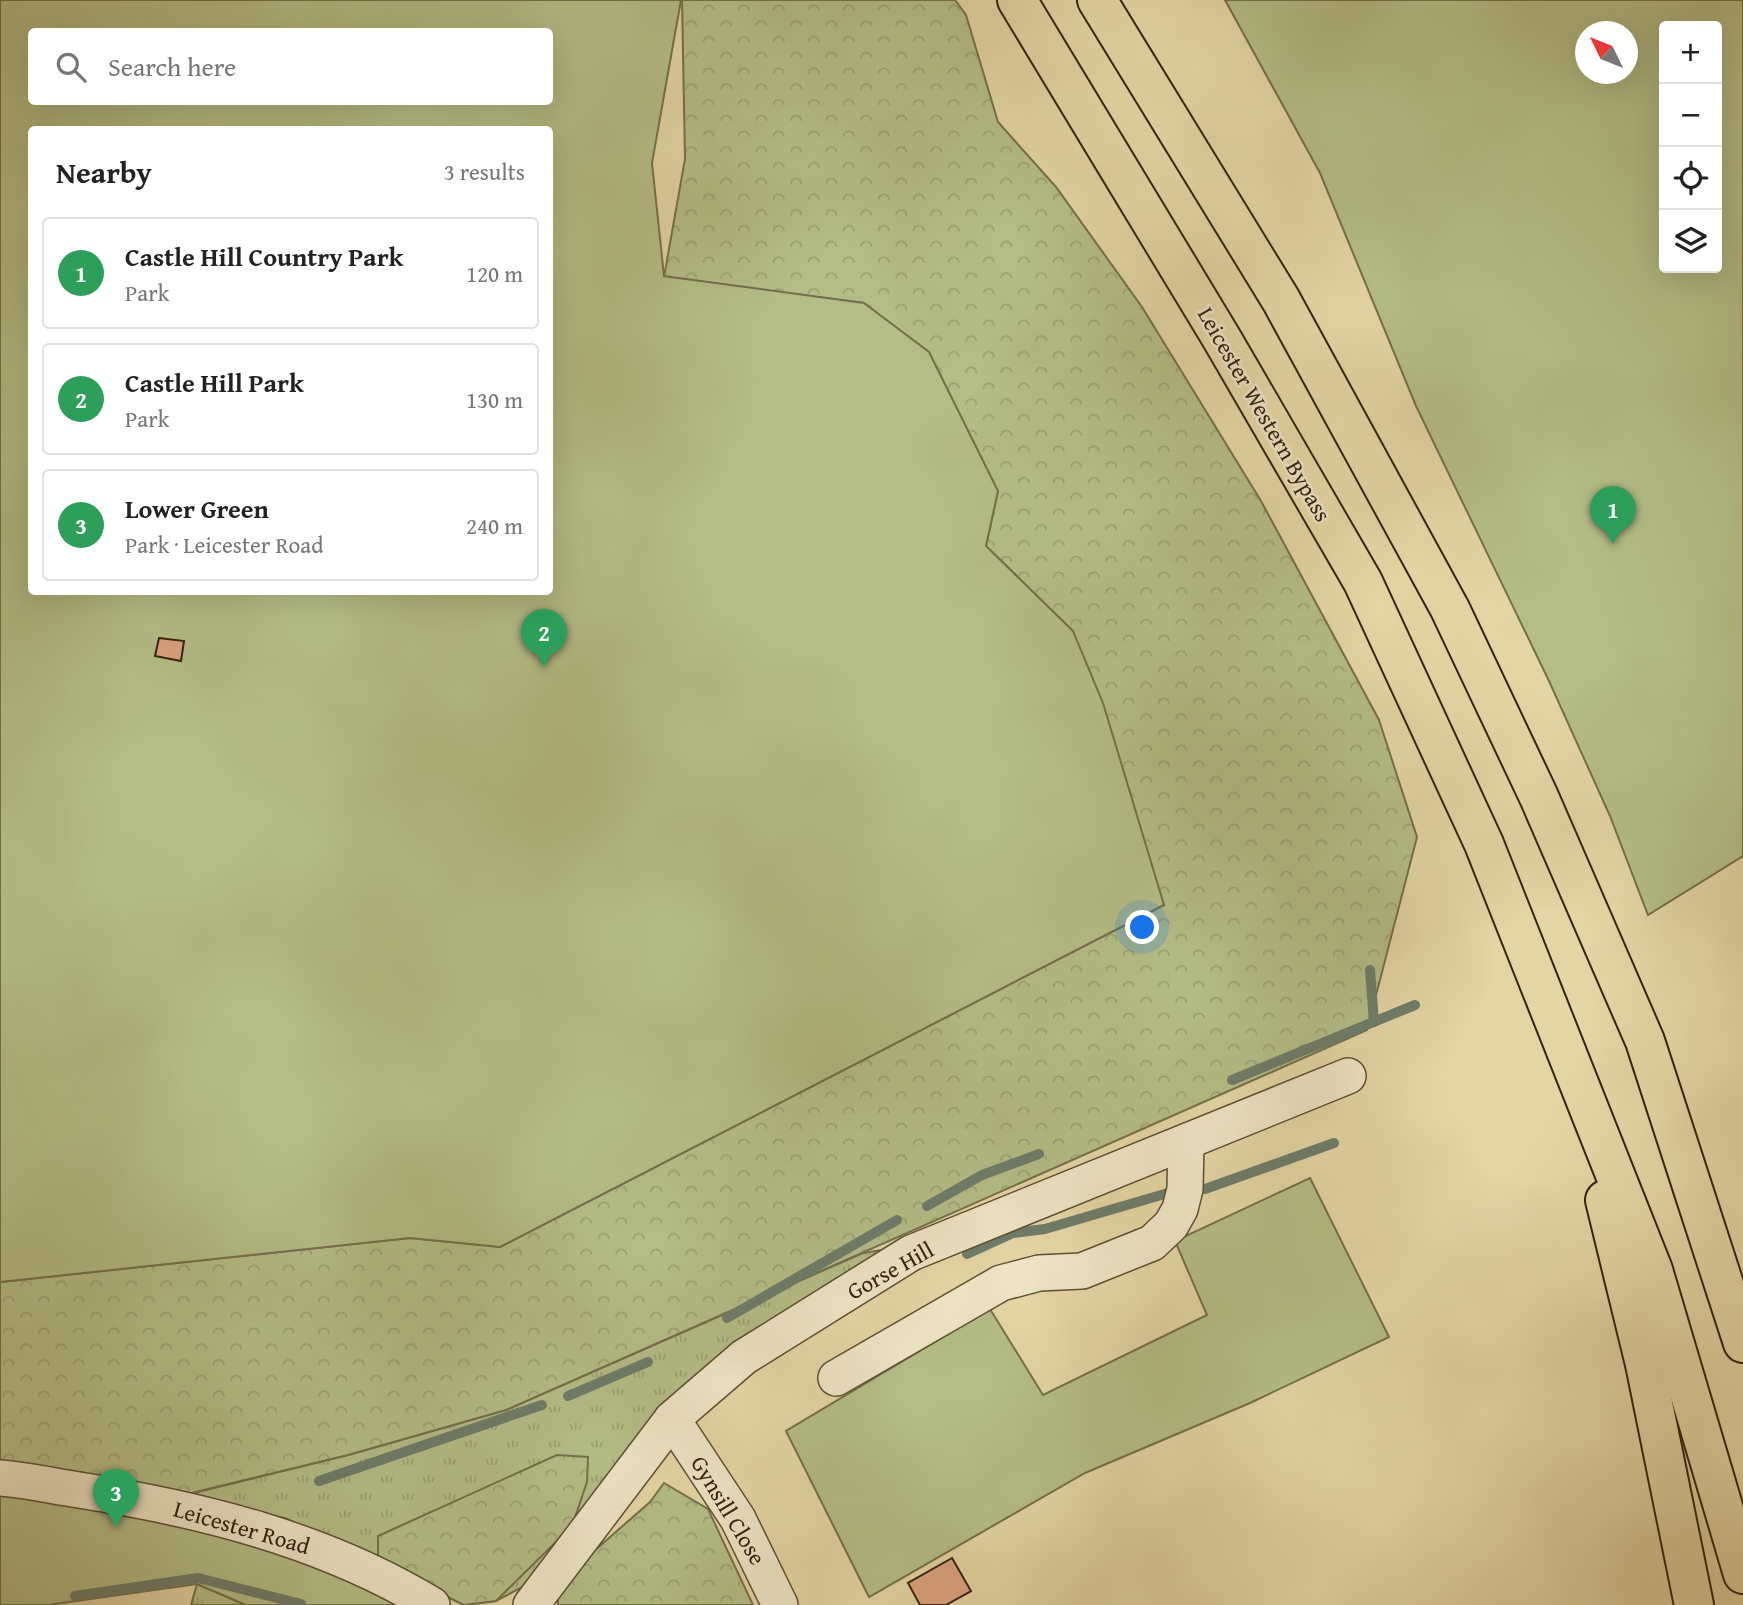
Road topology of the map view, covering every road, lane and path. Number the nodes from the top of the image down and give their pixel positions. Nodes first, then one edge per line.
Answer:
1 (1017, 0) edge
2 (1097, 0) edge
3 (1569, 1056) junction
4 (1348, 1076) dead end
5 (1186, 1142) junction
6 (1743, 1343) edge
7 (836, 1378) dead end
8 (672, 1419) junction
9 (0, 1478) edge
10 (1743, 1574) edge
11 (432, 1605) edge
12 (531, 1605) edge
13 (780, 1605) edge
14 (1694, 1605) edge

1 - 3 highway, Leicester Western Bypass
2 - 6 highway
3 - 10 highway
3 - 14 highway
4 - 5 street, Gorse Hill
5 - 7 street
5 - 8 street, Gorse Hill
8 - 12 street, Gorse Hill
8 - 13 street, Gynsill Close
9 - 11 street, Leicester Road

